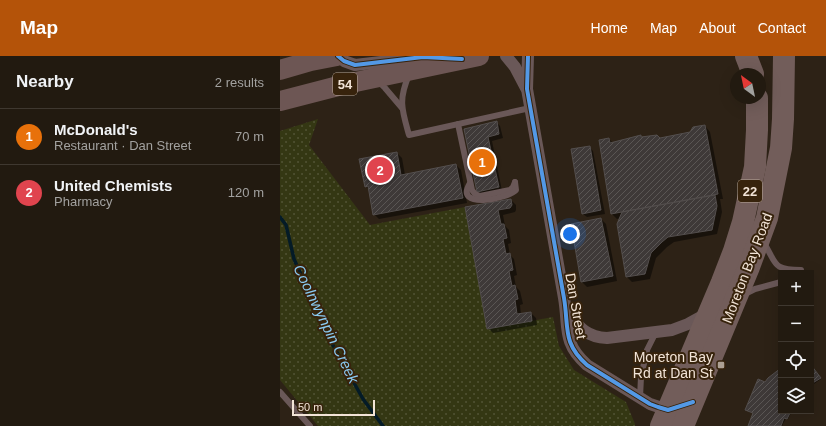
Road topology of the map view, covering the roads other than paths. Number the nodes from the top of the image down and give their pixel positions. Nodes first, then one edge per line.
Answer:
1 (338, 56) edge
2 (506, 56) edge
3 (528, 56) edge
4 (746, 56) edge
5 (756, 56) edge
6 (784, 56) edge
7 (470, 58) edge
8 (751, 68) edge
9 (757, 68) edge
10 (280, 70) edge
11 (411, 70) junction
12 (371, 79) junction
13 (527, 89) junction
14 (280, 101) edge
15 (757, 104) edge
16 (402, 108) junction
17 (530, 108) junction
18 (458, 124) junction
19 (515, 182) dead end
20 (761, 238) junction
21 (801, 270) edge
22 (778, 283) edge
23 (735, 301) junction
24 (566, 311) junction
25 (709, 313) junction
26 (656, 332) junction
27 (280, 392) edge
28 (640, 397) junction
29 (693, 402) junction
30 (665, 418) edge
31 (310, 426) edge
32 (683, 426) edge

1 - 7 street
1 - 10 main road, 54
2 - 13 street, Dan Street
3 - 13 street, Dan Street
4 - 8 highway
5 - 9 highway
6 - 20 highway, Moreton Bay Road / 22
7 - 11 main road, 54
11 - 12 main road, 54
11 - 16 lane
12 - 14 main road, 54
12 - 16 lane
13 - 17 street, Dan Street
15 - 25 highway, Moreton Bay Road / 22
16 - 18 lane
17 - 18 lane
17 - 24 street, Dan Street
18 - 19 lane
20 - 21 lane
20 - 23 highway, Moreton Bay Road / 22
22 - 23 lane
23 - 29 highway, Moreton Bay Road / 22
24 - 26 street, Dan Street
24 - 28 street, Dan Street
25 - 26 street, Dan Street
25 - 30 highway, Moreton Bay Road / 22
26 - 28 lane
27 - 31 lane
28 - 30 street, Dan Street
29 - 30 street
29 - 32 highway, Moreton Bay Road / 22

